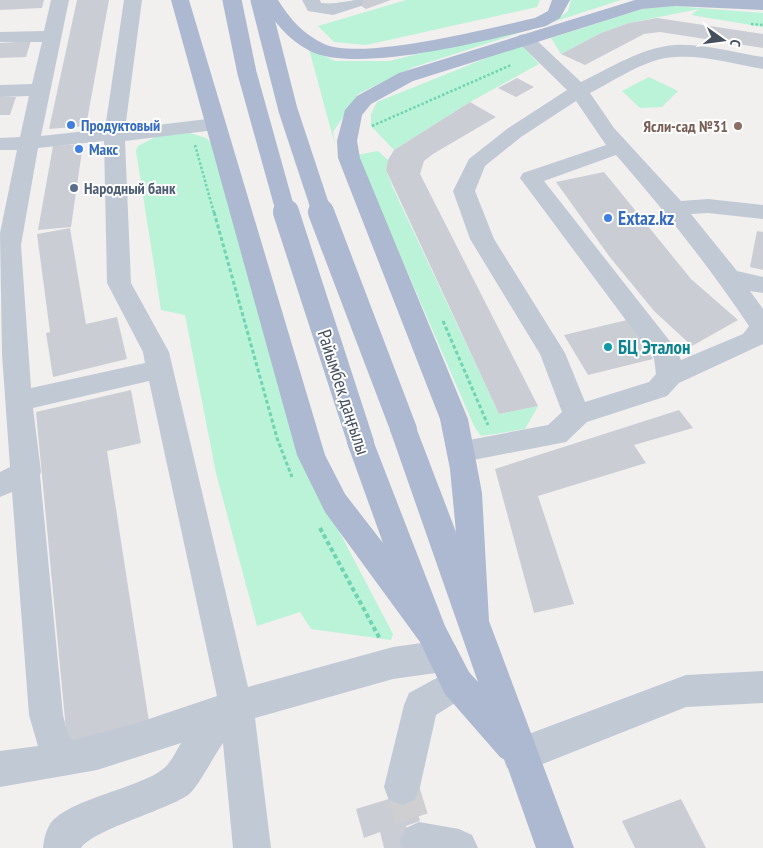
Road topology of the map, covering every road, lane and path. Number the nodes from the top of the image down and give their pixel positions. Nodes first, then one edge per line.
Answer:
1 (60, 0) edge
2 (133, 0) edge
3 (180, 0) edge
4 (232, 0) edge
5 (260, 0) edge
6 (269, 0) edge
7 (312, 0) edge
8 (561, 0) edge
9 (754, 0) edge
10 (355, 2) dead end
11 (763, 3) edge
12 (53, 36) junction
13 (0, 37) edge
14 (525, 39) junction
15 (763, 63) edge
16 (41, 90) junction
17 (0, 91) edge
18 (578, 91) junction
19 (215, 124) junction
20 (114, 134) junction
21 (10, 147) edge
22 (620, 147) junction
23 (675, 208) junction
24 (763, 212) edge
25 (728, 278) junction
26 (763, 285) edge
27 (160, 369) junction
28 (670, 376) junction
29 (19, 401) junction
30 (577, 415) junction
31 (463, 451) junction
32 (27, 472) junction
33 (0, 484) edge
34 (474, 619) junction
35 (444, 657) junction
36 (763, 687) edge
37 (223, 711) junction
38 (520, 755) junction
39 (70, 758) junction
40 (0, 770) edge
41 (402, 786) tunnel mouth
42 (419, 841) dead end
43 (62, 848) edge
44 (252, 848) edge
45 (459, 848) edge
46 (555, 848) edge

1 - 12 street
2 - 20 street
3 - 19 main road
4 - 35 main road, Райымбек даңғылы, bridge
5 - 34 main road, Райымбек даңғылы, bridge
6 - 8 main road
7 - 10 street
9 - 11 main road
11 - 14 main road
12 - 13 street
12 - 16 street
14 - 18 street
14 - 31 main road
15 - 18 street
16 - 17 street
16 - 21 street
18 - 22 street
18 - 30 street
19 - 20 street
19 - 35 main road
20 - 21 street
20 - 27 street
21 - 29 street
22 - 23 street
22 - 28 street
23 - 24 street
23 - 25 street
25 - 26 street
25 - 28 street
27 - 29 street
27 - 37 street
28 - 30 street
29 - 32 street
30 - 31 street
31 - 34 main road
32 - 33 street
32 - 39 street
34 - 38 main road, Райымбек даңғылы
35 - 37 street
35 - 38 main road, Райымбек даңғылы
35 - 41 street
36 - 38 street
37 - 39 street
37 - 43 street
37 - 44 street
38 - 46 main road, Райымбек даңғылы
39 - 40 street
42 - 45 street

